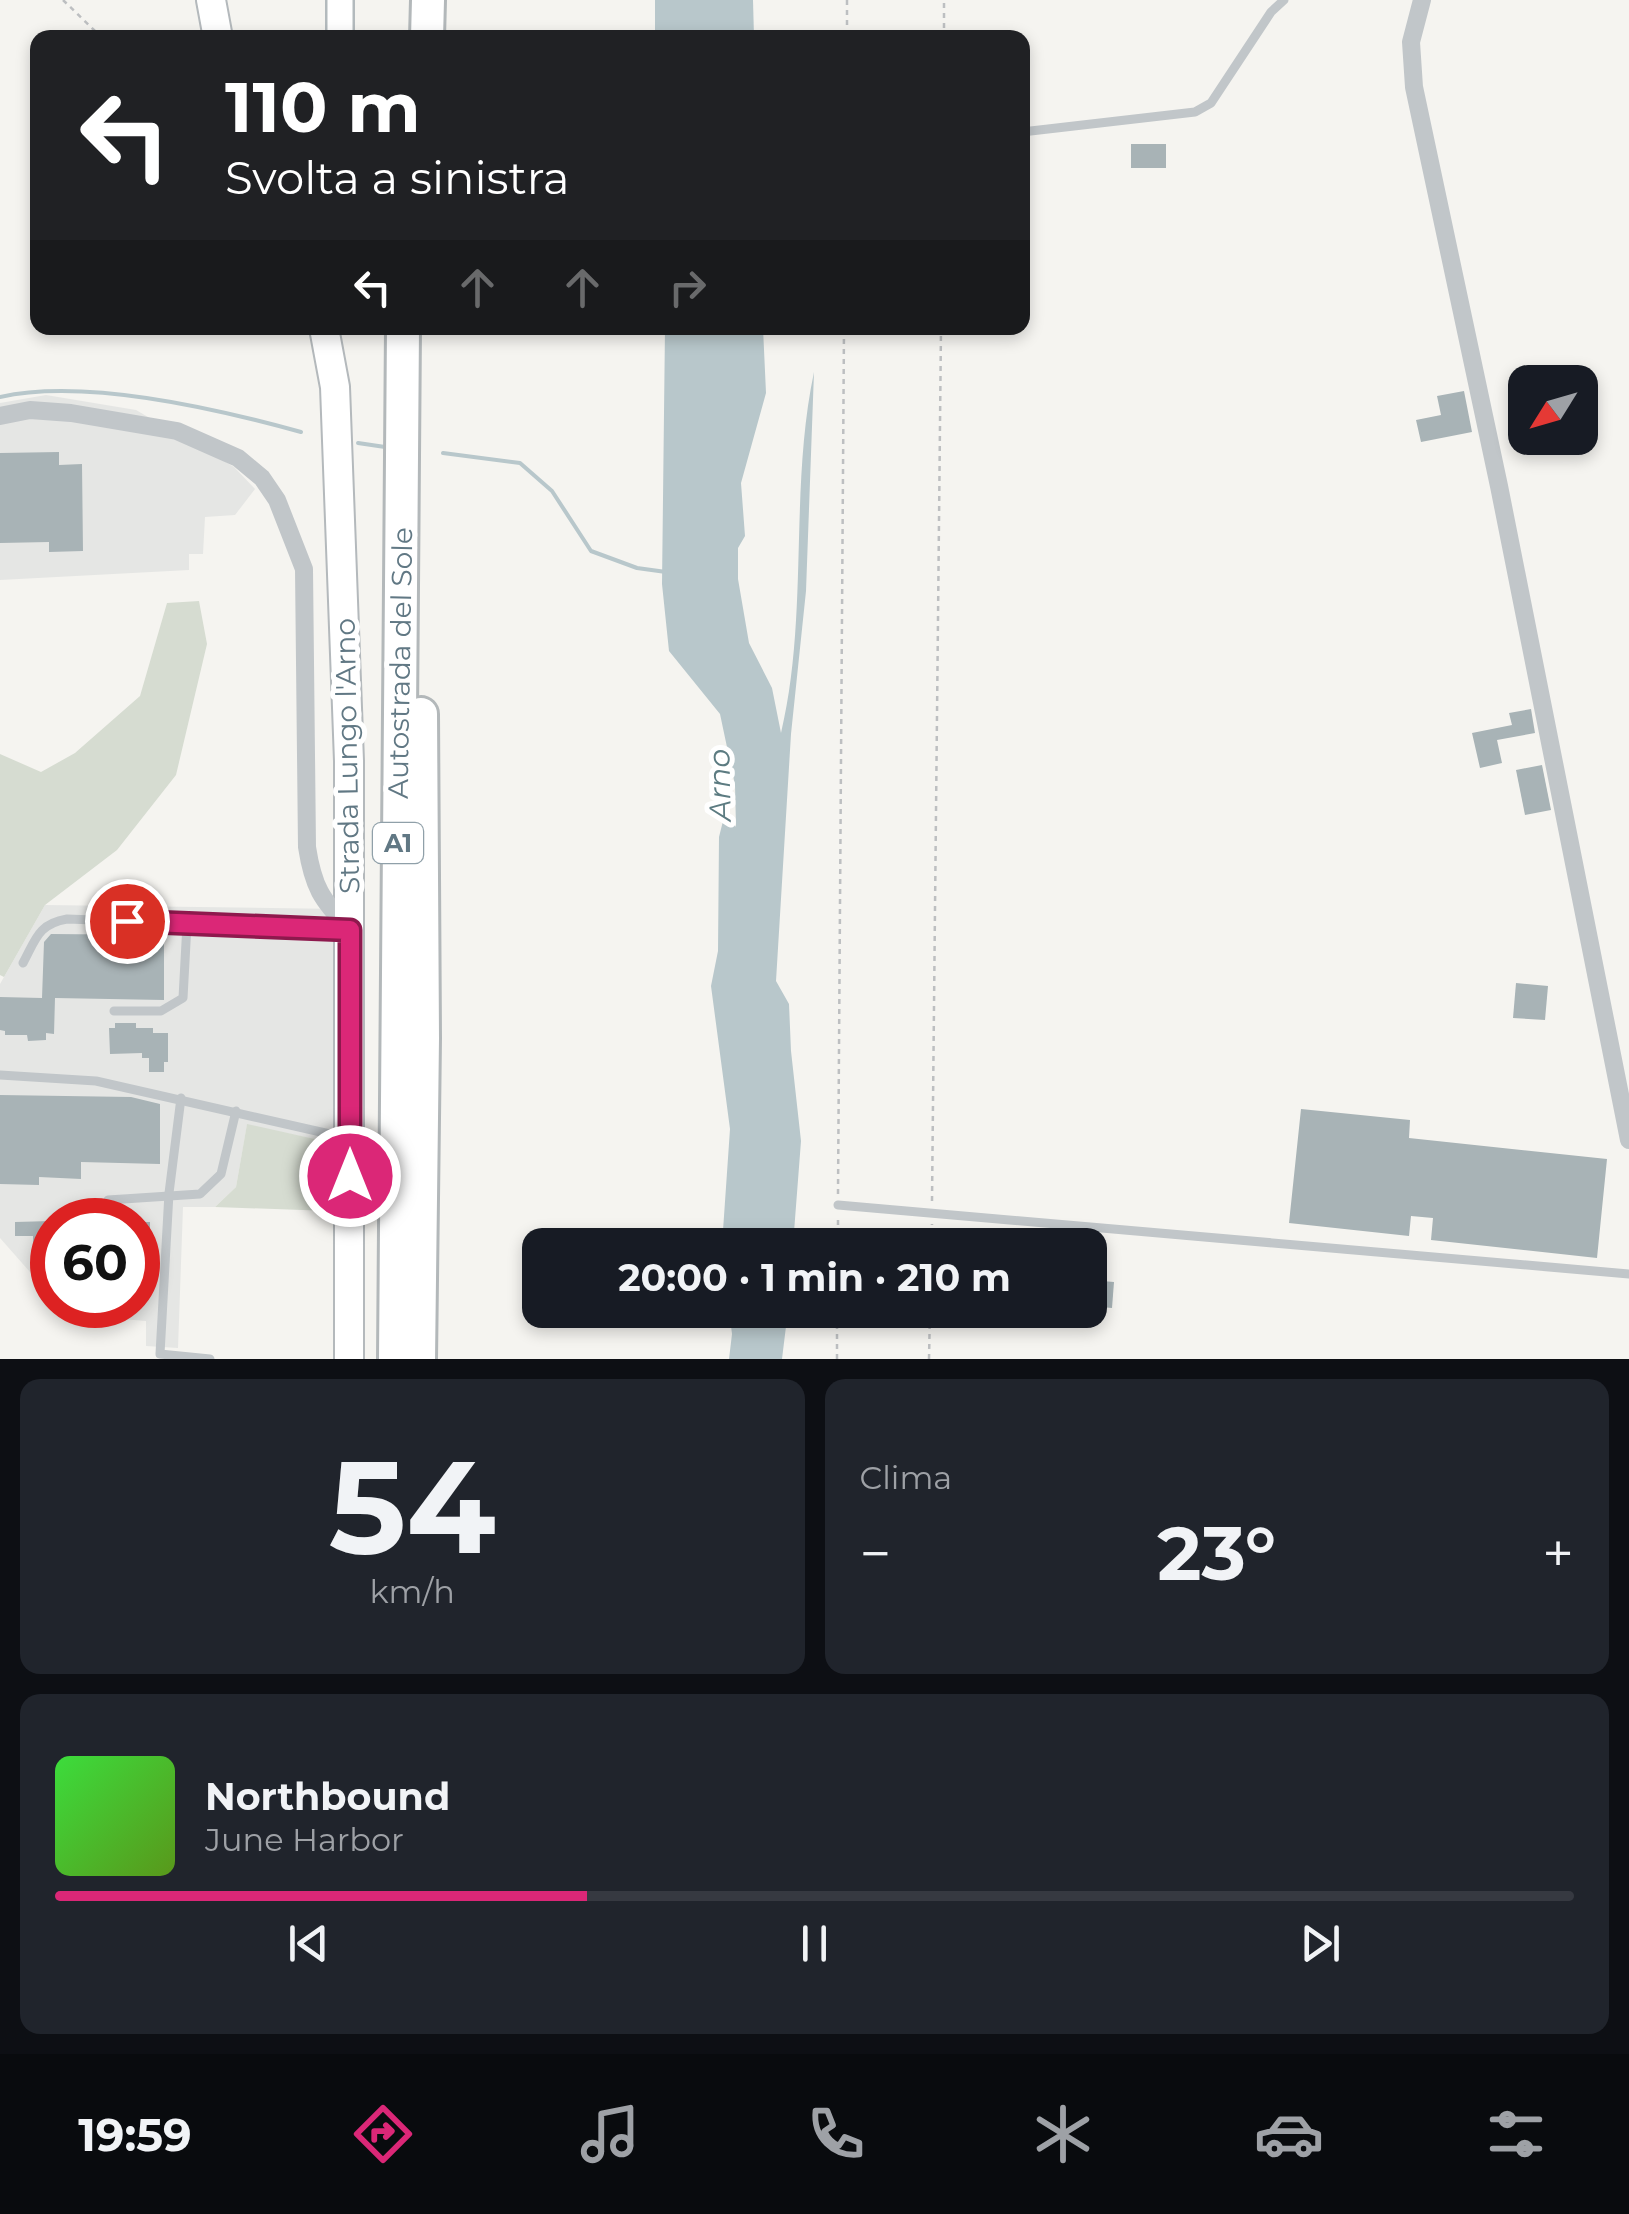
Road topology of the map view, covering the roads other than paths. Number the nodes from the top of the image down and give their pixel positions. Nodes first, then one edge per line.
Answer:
1 (210, 0) edge
2 (340, 0) edge
3 (406, 0) edge
4 (428, 0) edge
5 (1284, 0) edge
6 (1422, 0) edge
7 (216, 30) edge
8 (340, 30) edge
9 (405, 30) edge
10 (427, 30) edge
11 (1030, 131) edge
12 (325, 335) edge
13 (403, 335) edge
14 (423, 335) edge
15 (0, 416) edge
16 (188, 924) junction
17 (350, 930) junction
18 (23, 964) dead end
19 (114, 1011) dead end
20 (0, 1076) edge
21 (181, 1098) junction
22 (236, 1111) junction
23 (351, 1139) junction
24 (1629, 1140) edge
25 (170, 1194) junction
26 (129, 1198) edge
27 (838, 1204) road end
28 (1629, 1274) edge
29 (210, 1359) edge
30 (349, 1359) edge
31 (395, 1359) edge
32 (419, 1359) edge

1 - 7 main road
2 - 8 street
3 - 9 highway
4 - 10 highway
5 - 11 lane
6 - 24 street
12 - 17 main road, Strada Lungo l'Arno
13 - 31 highway, Autostrada del Sole / A1
14 - 32 highway, Autostrada del Sole / A1
15 - 17 street
16 - 17 lane
16 - 18 lane
16 - 19 lane
17 - 23 main road, Strada Lungo l'Arno
20 - 21 lane
21 - 22 lane
21 - 25 lane
22 - 23 lane
22 - 25 lane
23 - 30 main road, Strada Lungo l'Arno
25 - 26 lane
25 - 29 lane
27 - 28 lane

